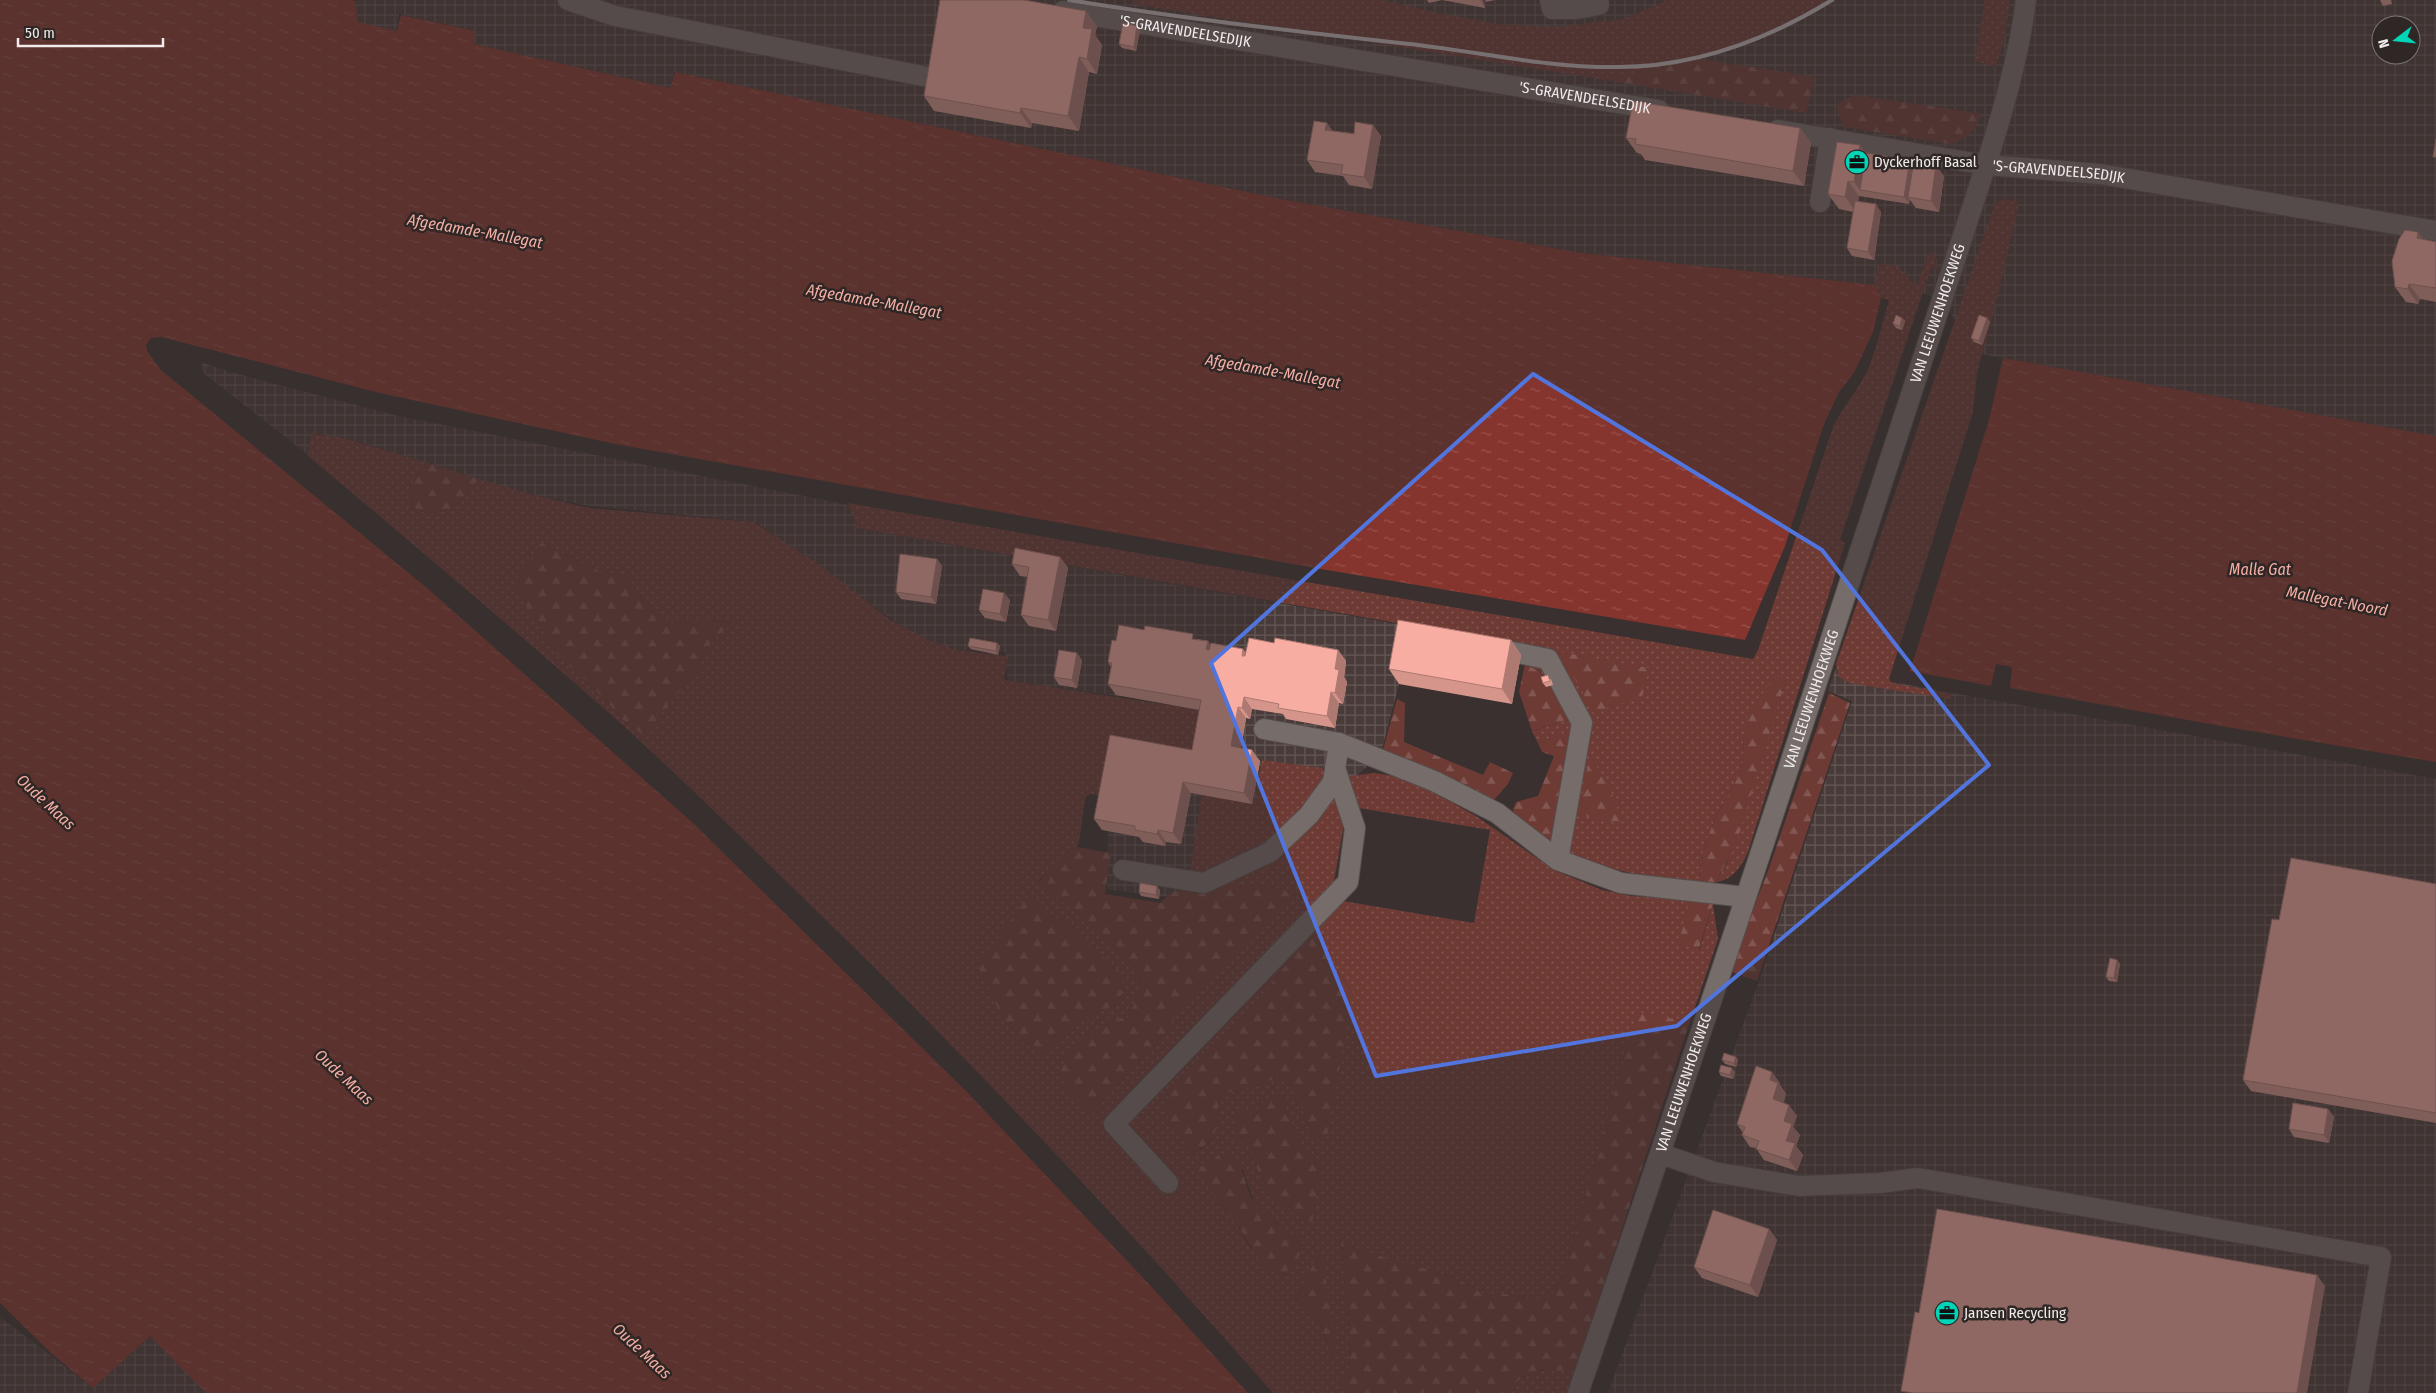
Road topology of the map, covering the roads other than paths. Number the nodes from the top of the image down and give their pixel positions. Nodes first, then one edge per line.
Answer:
1 (568, 0) edge
2 (1550, 0) edge
3 (1598, 0) edge
4 (2026, 0) edge
5 (1048, 8) edge
6 (923, 76) dead end
7 (1682, 114) edge
8 (1761, 127) edge
9 (1830, 138) junction
10 (1986, 165) junction
11 (1820, 202) dead end
12 (2436, 231) edge
13 (1475, 645) edge
14 (1264, 729) dead end
15 (1339, 743) junction
16 (1335, 768) junction
17 (1558, 860) junction
18 (1123, 870) dead end
19 (1745, 897) junction
20 (1661, 1154) junction
21 (1168, 1183) dead end
22 (1578, 1393) edge
23 (2358, 1393) edge

1 - 6 street
2 - 3 street
4 - 10 street, VAN LEEUWENHOEKWEG
5 - 7 street, 'S-GRAVENDEELSEDIJK
8 - 9 street, 'S-GRAVENDEELSEDIJK
9 - 10 street, 'S-GRAVENDEELSEDIJK
9 - 11 street
10 - 12 street, 'S-GRAVENDEELSEDIJK
10 - 19 street, VAN LEEUWENHOEKWEG
13 - 17 street
14 - 15 street
15 - 16 street
15 - 17 street
16 - 18 street
16 - 21 street
17 - 19 street
19 - 20 street, VAN LEEUWENHOEKWEG
20 - 22 street, VAN LEEUWENHOEKWEG
20 - 23 street

